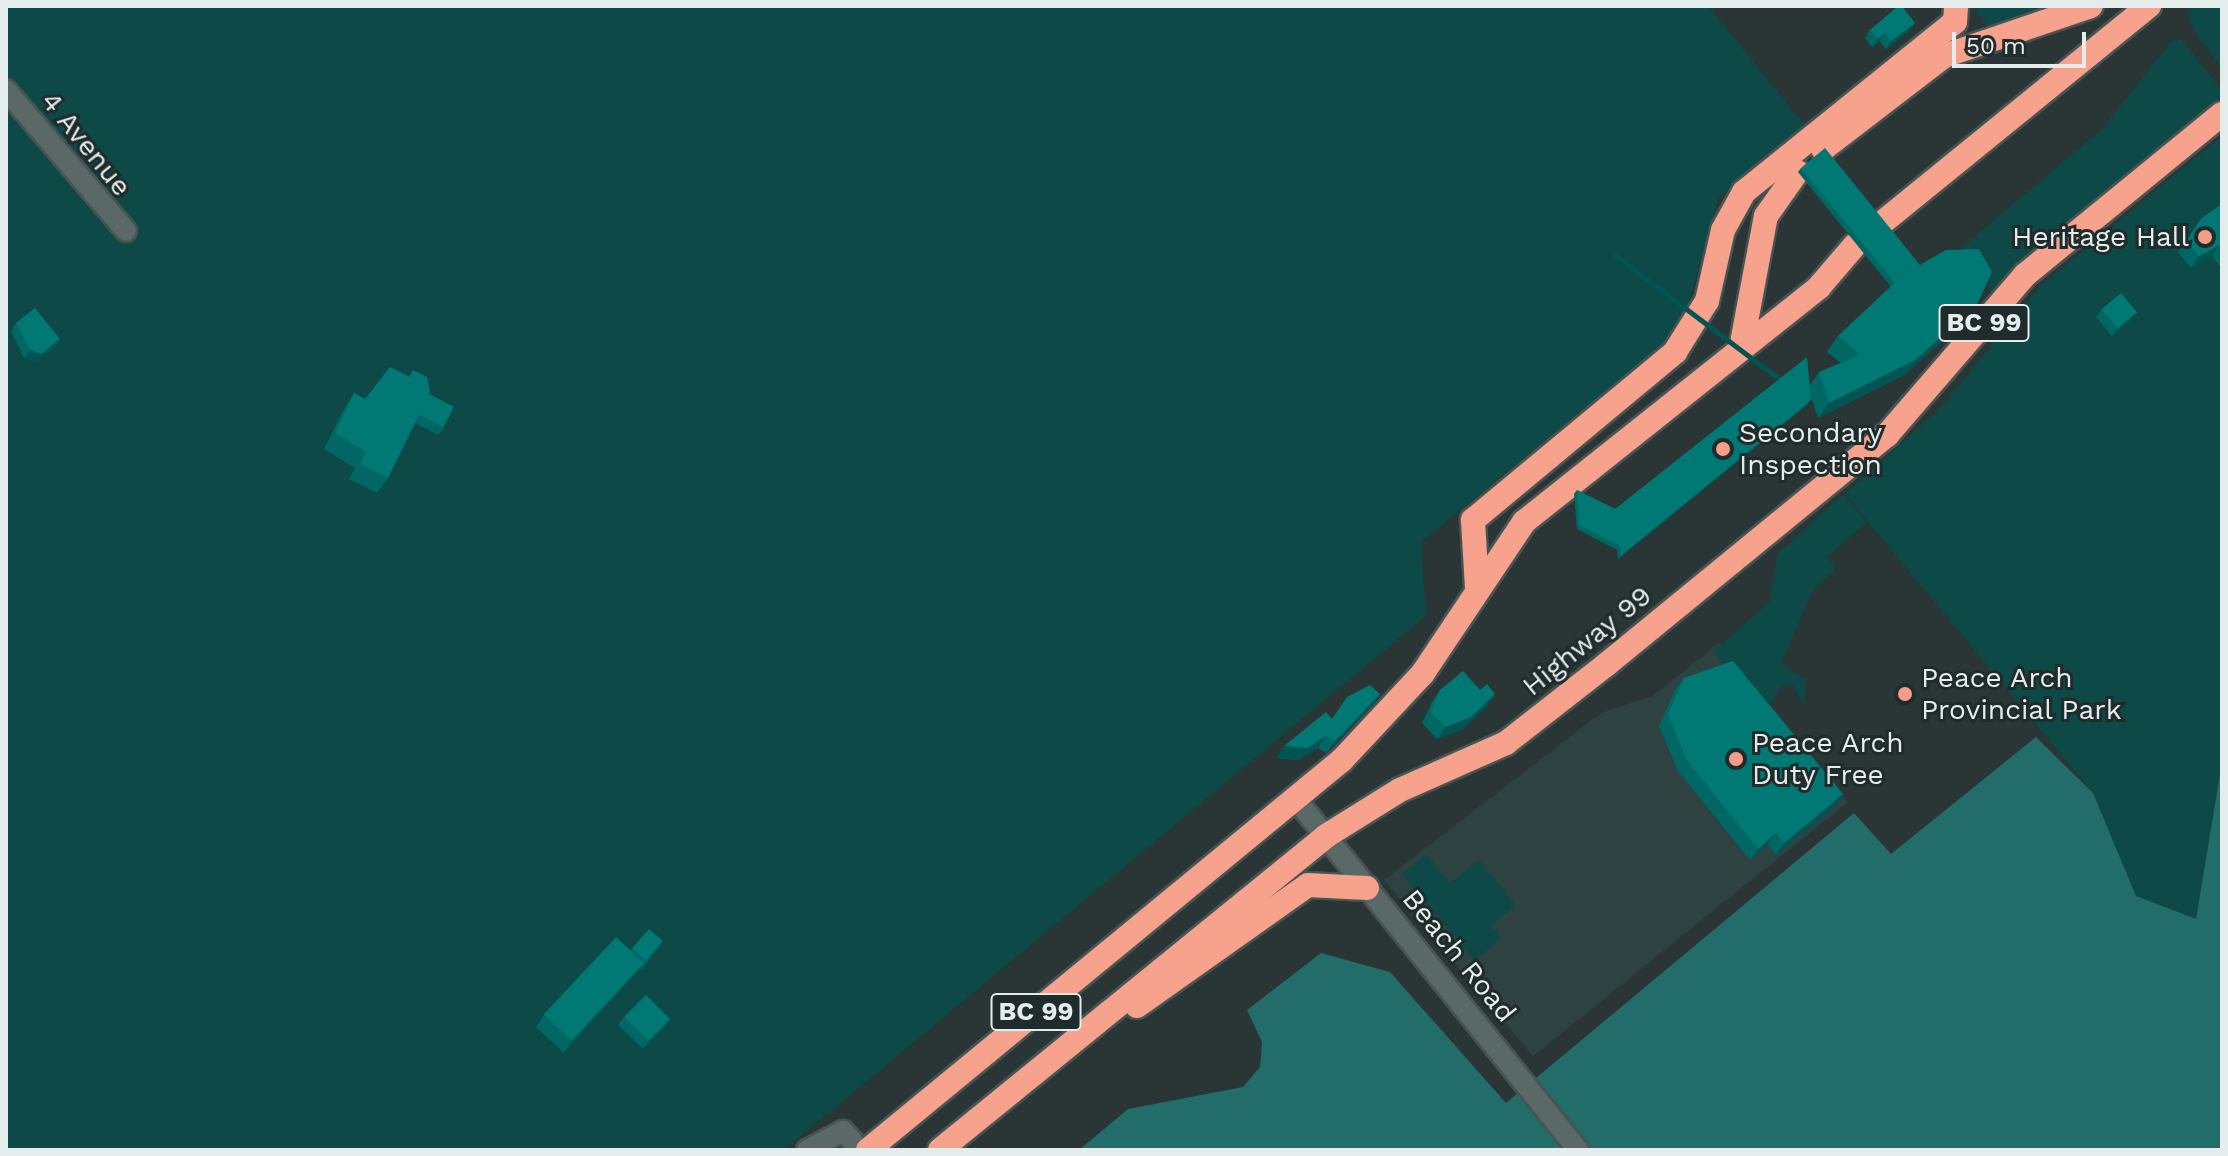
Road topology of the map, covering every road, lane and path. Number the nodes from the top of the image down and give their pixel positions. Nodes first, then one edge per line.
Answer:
1 (1956, 6) edge
2 (2091, 6) edge
3 (2149, 6) edge
4 (6, 90) edge
5 (2222, 114) edge
6 (2222, 130) edge
7 (1823, 149) edge
8 (1797, 172) dead end
9 (1883, 222) edge
10 (126, 231) dead end
11 (1855, 245) dead end
12 (1734, 355) junction
13 (1757, 542) junction
14 (1477, 588) junction
15 (1295, 798) junction
16 (1326, 836) junction
17 (1367, 888) junction
18 (1050, 1060) junction
19 (807, 1150) edge
20 (861, 1150) edge
21 (868, 1150) edge
22 (940, 1150) edge
23 (1578, 1150) edge

1 - 14 highway
2 - 7 highway
3 - 9 highway
4 - 10 street, 4 Avenue
5 - 13 highway, Highway 99 / BC 99
6 - 13 highway, BC 99
8 - 12 highway, BC 99
11 - 12 highway, BC 99
12 - 14 highway, BC 99
13 - 16 highway, Highway 99 / BC 99
14 - 15 highway, BC 99
15 - 16 street, Beach Road
15 - 21 highway, BC 99
16 - 17 street, Beach Road
16 - 18 highway, Highway 99 / BC 99
17 - 18 highway
17 - 23 street, Beach Road
18 - 22 highway, Highway 99 / BC 99
19 - 20 street

